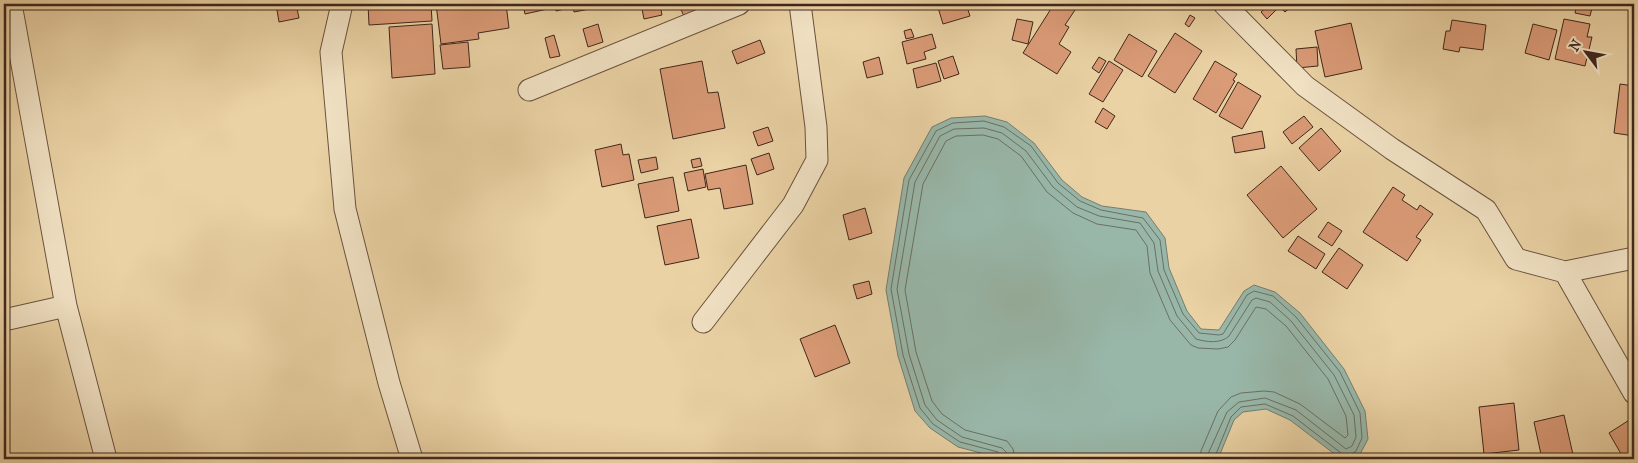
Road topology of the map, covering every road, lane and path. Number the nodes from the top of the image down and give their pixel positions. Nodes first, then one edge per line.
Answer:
1 (11, 4) edge
2 (342, 4) edge
3 (739, 4) edge
4 (800, 4) edge
5 (1224, 4) edge
6 (529, 90) dead end
7 (1634, 258) edge
8 (1565, 272) junction
9 (66, 306) junction
10 (4, 320) edge
11 (703, 322) dead end
12 (1634, 393) edge
13 (106, 459) edge
14 (412, 459) edge

1 - 9 street
2 - 14 street
3 - 6 street
4 - 11 street
5 - 8 street
7 - 8 street
8 - 12 street
9 - 10 street
9 - 13 street

